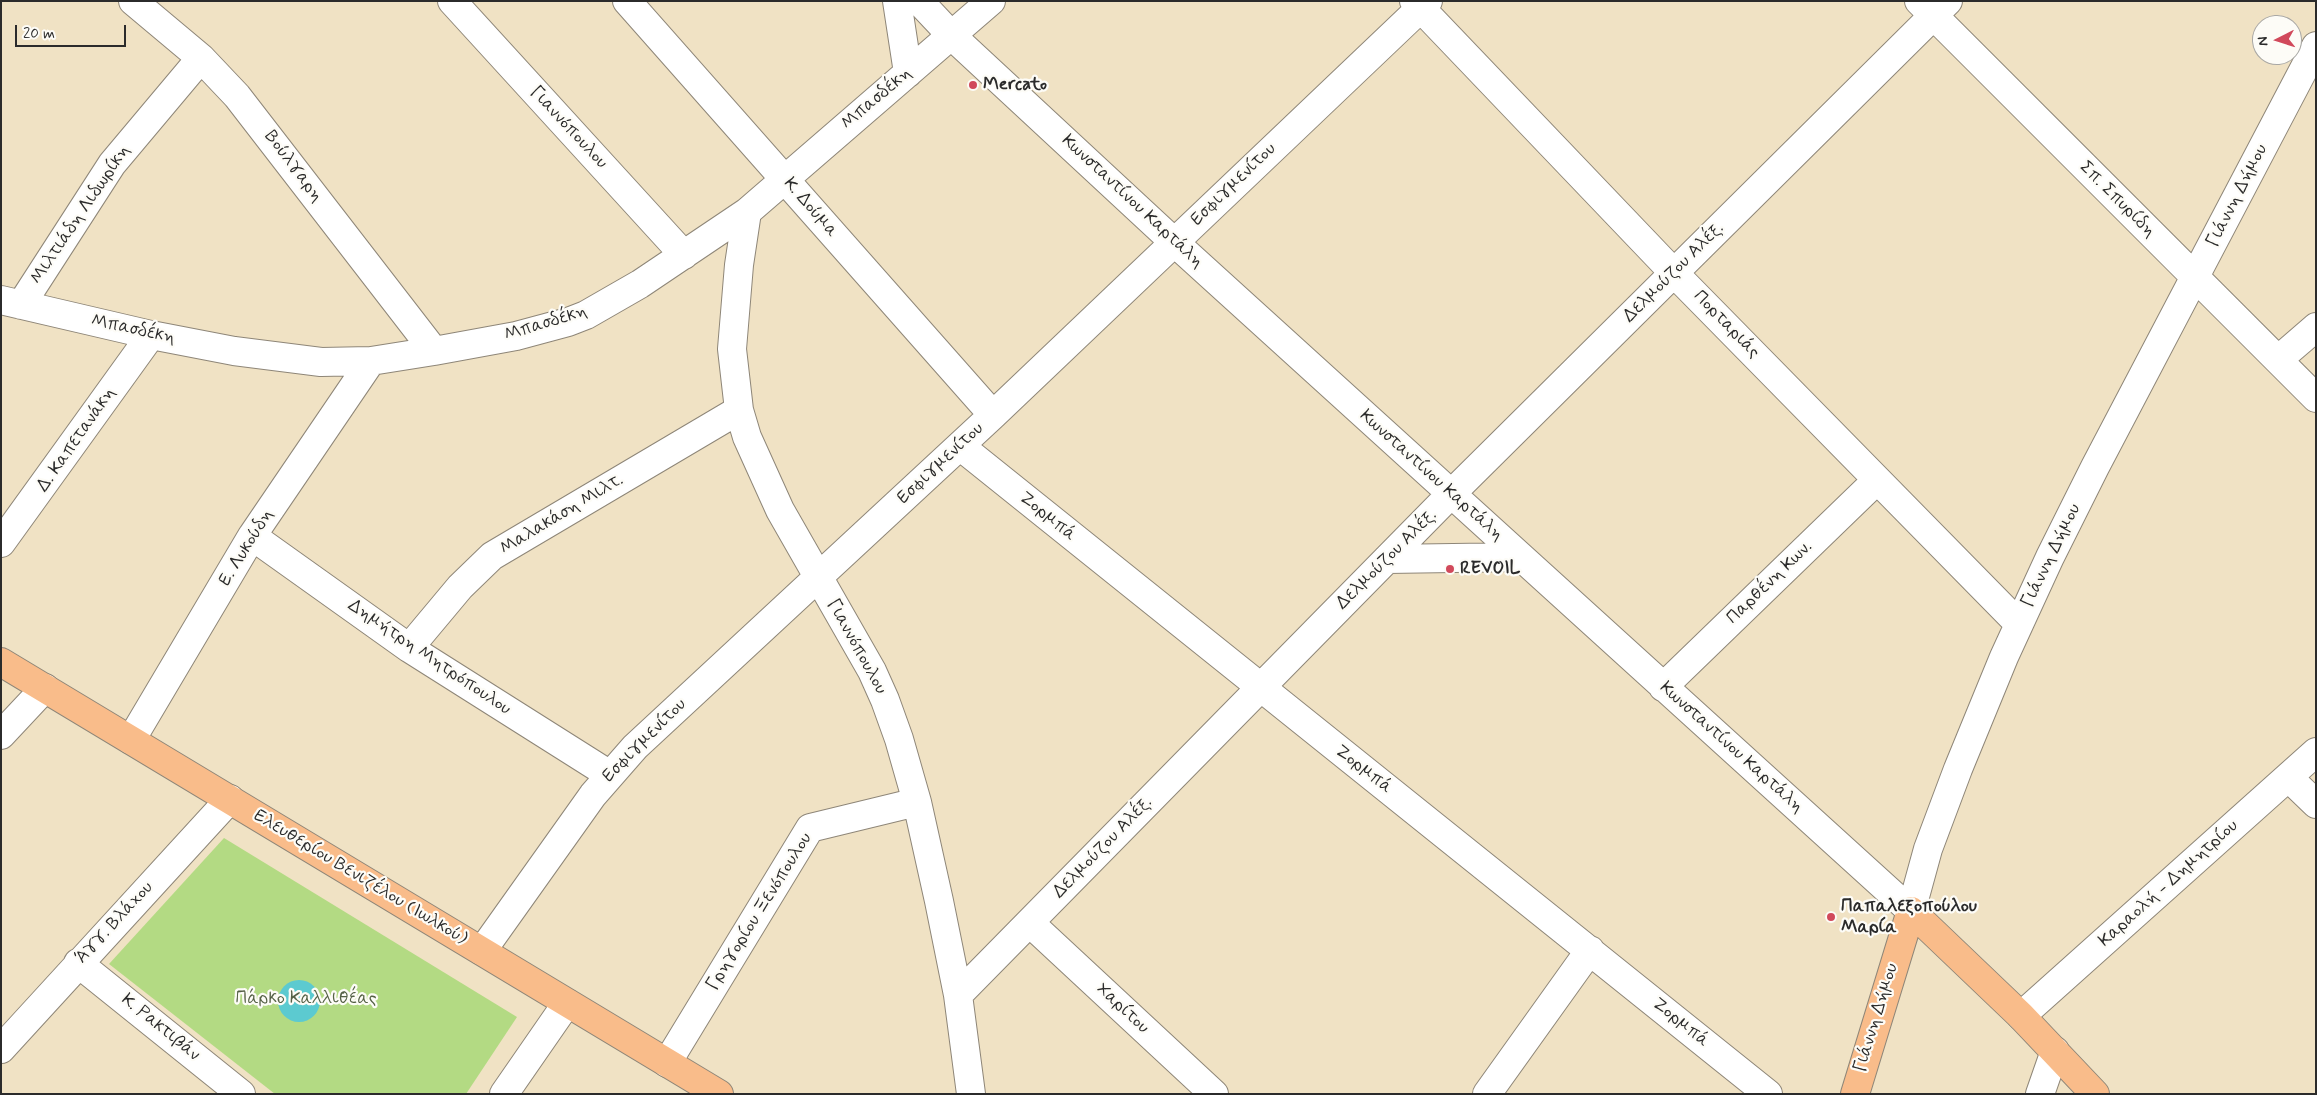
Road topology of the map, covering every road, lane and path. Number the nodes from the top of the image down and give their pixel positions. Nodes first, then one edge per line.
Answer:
1 (133, 1) edge
2 (452, 1) edge
3 (627, 1) edge
4 (897, 1) edge
5 (919, 1) edge
6 (991, 1) edge
7 (1421, 4) edge
8 (1933, 6) edge
9 (952, 36) junction
10 (2316, 46) edge
11 (201, 58) junction
12 (908, 73) junction
13 (784, 178) junction
14 (747, 212) junction
15 (1174, 242) junction
16 (684, 255) junction
17 (1674, 273) junction
18 (2196, 277) junction
19 (11, 303) edge
20 (2316, 327) edge
21 (151, 335) junction
22 (434, 351) junction
23 (2279, 360) junction
24 (371, 361) junction
25 (2316, 398) edge
26 (739, 410) junction
27 (993, 415) junction
28 (960, 446) junction
29 (1877, 480) junction
30 (1451, 494) junction
31 (252, 536) junction
32 (1, 543) edge
33 (1520, 557) junction
34 (1387, 559) junction
35 (818, 578) junction
36 (2019, 624) junction
37 (409, 648) junction
38 (1, 662) edge
39 (1663, 686) junction
40 (45, 688) junction
41 (1260, 688) junction
42 (1, 735) edge
43 (131, 740) junction
44 (2316, 752) edge
45 (610, 775) junction
46 (2289, 778) junction
47 (230, 799) junction
48 (917, 802) junction
49 (2316, 804) edge
50 (1911, 911) junction
51 (1030, 923) junction
52 (1590, 950) junction
53 (482, 951) junction
54 (78, 963) junction
55 (958, 996) junction
56 (567, 1003) junction
57 (2021, 1016) junction
58 (1, 1049) edge
59 (2055, 1051) junction
60 (667, 1063) junction
61 (241, 1094) edge
62 (504, 1094) edge
63 (719, 1094) edge
64 (970, 1094) edge
65 (1214, 1094) edge
66 (1487, 1094) edge
67 (1768, 1094) edge
68 (1855, 1094) edge
69 (2040, 1094) edge
70 (2095, 1094) edge

1 - 11 street, Βούλγαρη
2 - 16 street, Γιαννόπουλου
3 - 13 street, Κ. Δούμα
4 - 12 street
5 - 9 street, Κωνσταντίνου Καρτάλη
6 - 9 street, Μπασδέκη
7 - 15 street, Εσφιγμενίτου
7 - 17 street, Πορταριάς
8 - 17 street, Δελμούζου Αλέξ.
8 - 18 street, Σπ. Σπυρίδη
9 - 12 street, Μπασδέκη
9 - 15 street, Κωνσταντίνου Καρτάλη
10 - 18 street, Γιάννη Δήμου
11 - 19 street, Μιλτιάδη Λιδωρίκη
11 - 22 street, Βούλγαρη
12 - 13 street, Μπασδέκη
13 - 14 street, Μπασδέκη
13 - 27 street, Κ. Δούμα
14 - 16 street, Μπασδέκη
14 - 26 street, Γιαννόπουλου
15 - 27 street, Εσφιγμενίτου
15 - 30 street, Κωνσταντίνου Καρτάλη
16 - 22 street, Μπασδέκη
17 - 29 street, Πορταριάς
17 - 30 street, Δελμούζου Αλέξ.
18 - 23 street, Σπ. Σπυρίδη
18 - 36 street, Γιάννη Δήμου
19 - 21 street, Μπασδέκη
20 - 23 street
21 - 24 street, Μπασδέκη
21 - 32 street, Δ. Καπετανάκη
22 - 24 street, Μπασδέκη
23 - 25 street, Σπ. Σπυρίδη
24 - 31 street, Ε. Λυκούδη
26 - 35 street, Γιαννόπουλου
26 - 37 street, Μαλακάση Μιλτ.
27 - 28 street, Εσφιγμενίτου
28 - 35 street, Εσφιγμενίτου
28 - 41 street, Ζορμπά
29 - 36 street, Πορταριάς
29 - 39 street, Παρθένη Κων.
30 - 33 street, Κωνσταντίνου Καρτάλη
30 - 34 street, Δελμούζου Αλέξ.
31 - 37 street, Δημήτρη Μητρόπουλου
31 - 43 street, Ε. Λυκούδη
33 - 34 street
33 - 39 street, Κωνσταντίνου Καρτάλη
34 - 41 street, Δελμούζου Αλέξ.
35 - 45 street, Εσφιγμενίτου
35 - 48 street, Γιαννόπουλου
36 - 50 street, Γιάννη Δήμου
37 - 45 street, Δημήτρη Μητρόπουλου
38 - 40 main road, Ελευθερίου Βενιζέλου (Ιωλκού)
39 - 50 street, Κωνσταντίνου Καρτάλη
40 - 42 street
40 - 43 main road, Ελευθερίου Βενιζέλου (Ιωλκού)
41 - 51 street, Δελμούζου Αλέξ.
41 - 52 street, Ζορμπά
43 - 47 main road, Ελευθερίου Βενιζέλου (Ιωλκού)
44 - 46 street, Καραολή - Δημητρίου
45 - 53 street, Εσφιγμενίτου
46 - 49 street
46 - 57 street, Καραολή - Δημητρίου
47 - 53 main road, Ελευθερίου Βενιζέλου (Ιωλκού)
47 - 54 street, Άγγ. Βλάχου
48 - 55 street, Γιαννόπουλου
48 - 60 street, Γρηγορίου Ξενόπουλου
50 - 57 main road, Κωνσταντίνου Καρτάλη
50 - 68 main road, Γιάννη Δήμου
51 - 55 street, Δελμούζου Αλέξ.
51 - 65 street, Χαρίτου
52 - 66 street
52 - 67 street, Ζορμπά
53 - 56 main road, Ελευθερίου Βενιζέλου (Ιωλκού)
54 - 58 street, Άγγ. Βλάχου
54 - 61 street, Κ. Ρακτιβάν
55 - 64 street, Γιαννόπουλου
56 - 60 main road, Ελευθερίου Βενιζέλου (Ιωλκού)
56 - 62 street
57 - 59 main road, Κωνσταντίνου Καρτάλη
59 - 69 street
59 - 70 main road, Κωνσταντίνου Καρτάλη
60 - 63 main road, Ελευθερίου Βενιζέλου (Ιωλκού)

